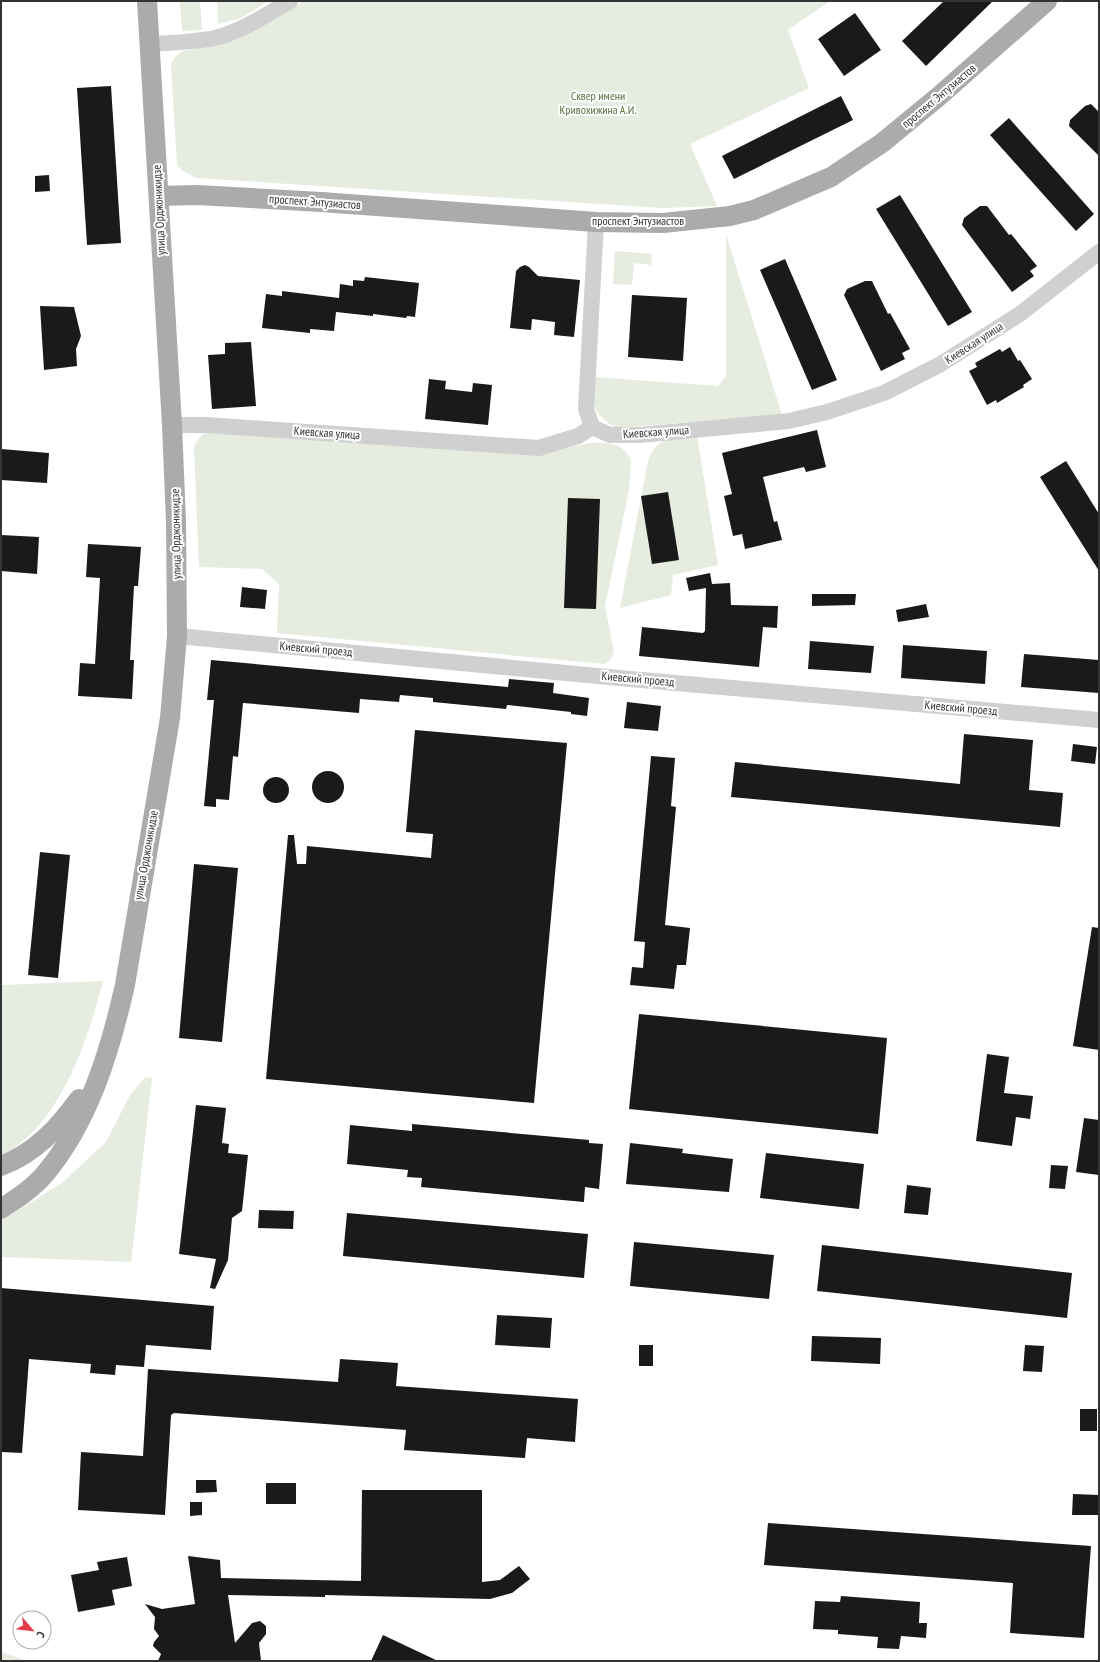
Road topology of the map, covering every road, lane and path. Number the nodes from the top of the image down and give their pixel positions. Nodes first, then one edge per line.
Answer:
1 (147, 1) edge
2 (290, 1) edge
3 (1047, 1) edge
4 (150, 44) junction
5 (159, 196) junction
6 (596, 222) junction
7 (1099, 252) edge
8 (172, 425) junction
9 (592, 427) junction
10 (178, 636) junction
11 (1099, 720) edge
12 (104, 1060) junction
13 (1, 1166) edge
14 (1, 1209) edge

1 - 4 main road, улица Орджоникидзе
2 - 4 street
3 - 6 main road, проспект Энтузиастов
4 - 5 main road, улица Орджоникидзе
5 - 6 main road, проспект Энтузиастов
5 - 8 main road, улица Орджоникидзе
6 - 9 street
7 - 9 street, Киевская улица
8 - 9 street, Киевская улица
8 - 10 main road, улица Орджоникидзе
10 - 11 street, Киевский проезд
10 - 12 main road, улица Орджоникидзе
12 - 13 main road, улица Орджоникидзе
12 - 14 main road, улица Орджоникидзе

